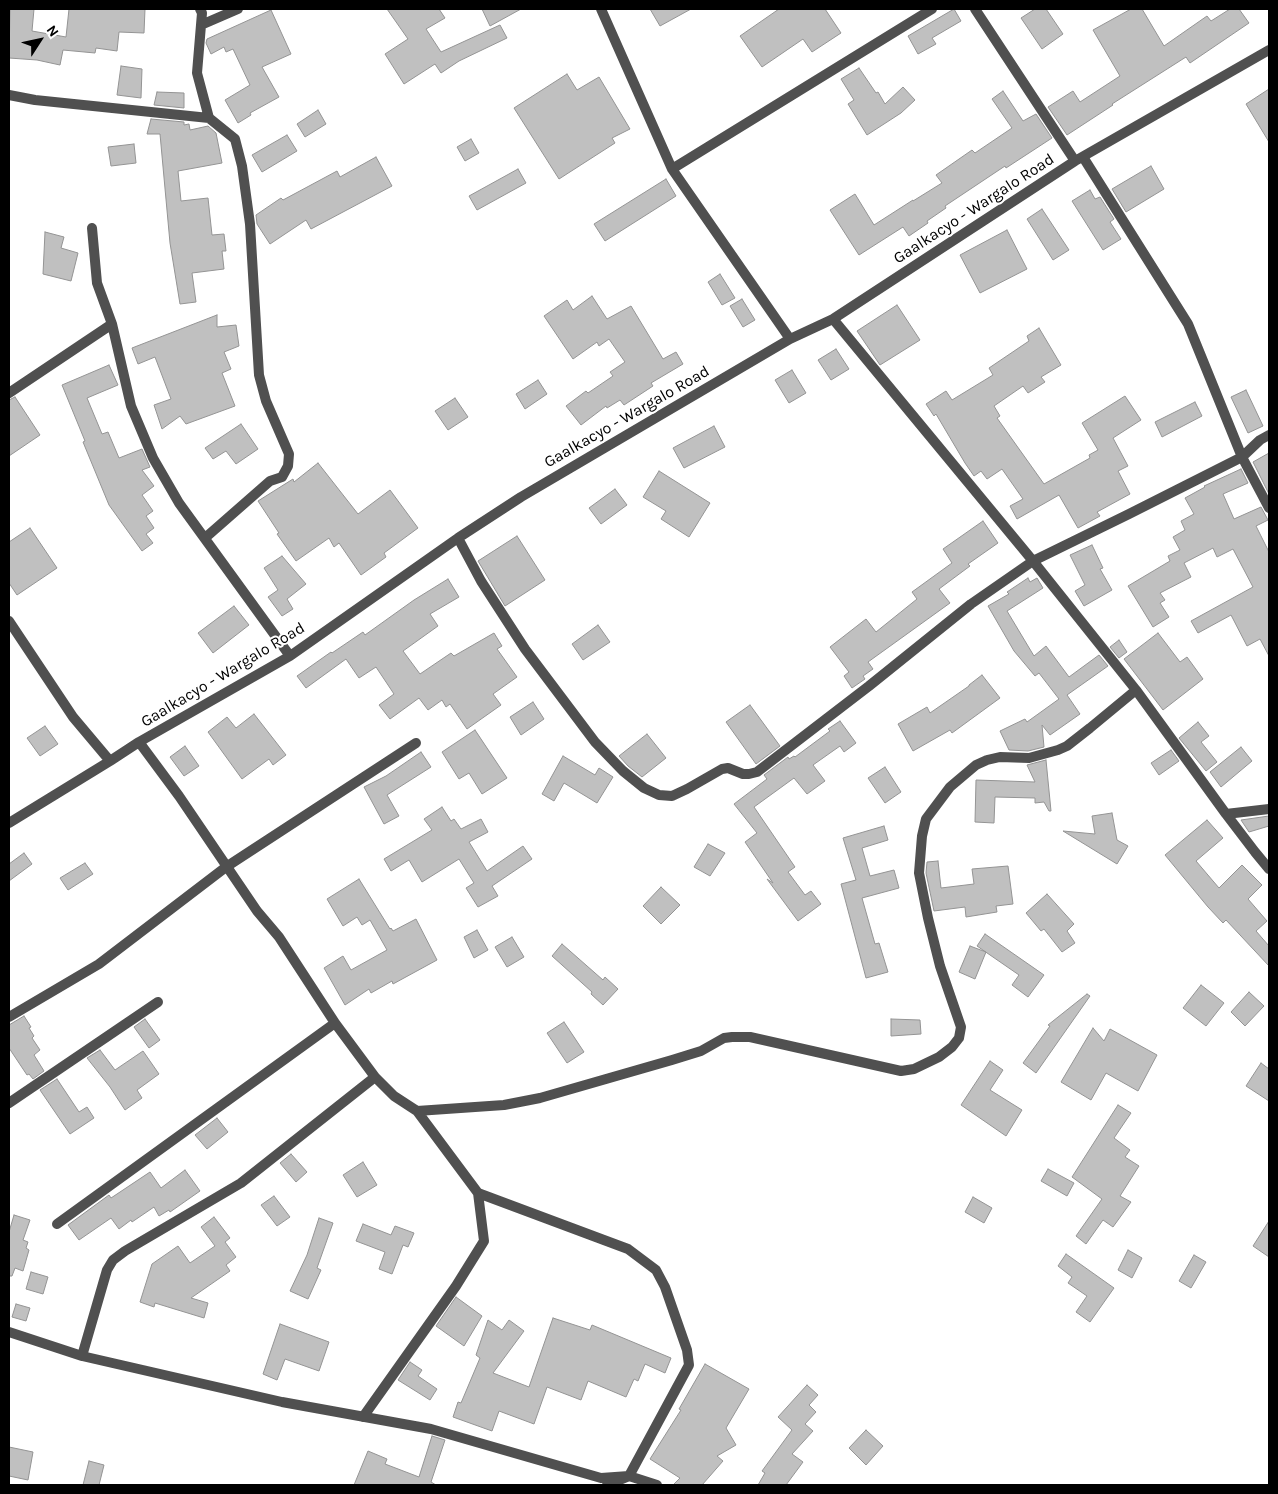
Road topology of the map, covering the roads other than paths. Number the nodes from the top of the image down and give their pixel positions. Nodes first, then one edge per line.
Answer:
1 (200, 9) edge
2 (238, 9) edge
3 (601, 9) edge
4 (932, 9) edge
5 (975, 9) edge
6 (201, 26) junction
7 (1269, 50) edge
8 (9, 95) edge
9 (209, 118) junction
10 (1079, 159) junction
11 (672, 170) junction
12 (92, 228) dead end
13 (833, 319) junction
14 (112, 324) junction
15 (790, 339) junction
16 (9, 393) edge
17 (1269, 436) edge
18 (1242, 457) junction
19 (1269, 508) edge
20 (205, 538) junction
21 (458, 538) junction
22 (1033, 561) junction
23 (9, 621) edge
24 (290, 656) junction
25 (1136, 690) junction
26 (138, 742) junction
27 (416, 743) dead end
28 (110, 761) junction
29 (1269, 808) edge
30 (1226, 814) junction
31 (9, 823) edge
32 (226, 866) junction
33 (1269, 869) edge
34 (158, 1002) dead end
35 (9, 1017) edge
36 (335, 1023) junction
37 (375, 1077) junction
38 (9, 1104) edge
39 (417, 1111) junction
40 (478, 1193) junction
41 (57, 1224) dead end
42 (9, 1332) edge
43 (82, 1356) junction
44 (363, 1417) junction
45 (629, 1476) junction
46 (607, 1485) edge
47 (657, 1485) edge

1 - 6 street
2 - 6 street
3 - 11 street
4 - 11 street
5 - 10 street
6 - 9 street
7 - 10 street, Gaalkacyo - Wargalo Road
8 - 9 street
9 - 20 street
10 - 13 street, Gaalkacyo - Wargalo Road
10 - 18 street
11 - 15 street
12 - 14 street
13 - 15 street, Gaalkacyo - Wargalo Road
13 - 22 street
14 - 16 street
14 - 20 street
15 - 21 street, Gaalkacyo - Wargalo Road
17 - 18 street
18 - 19 street
18 - 22 street
20 - 24 street
21 - 22 street
21 - 24 street, Gaalkacyo - Wargalo Road
22 - 25 street
23 - 28 street
24 - 26 street, Gaalkacyo - Wargalo Road
25 - 30 street
25 - 39 street
26 - 28 street, Gaalkacyo - Wargalo Road
26 - 32 street
27 - 32 street
28 - 31 street, Gaalkacyo - Wargalo Road
29 - 30 street
30 - 33 street
32 - 35 street
32 - 36 street
34 - 38 street
36 - 37 street
36 - 41 street
37 - 39 street
37 - 43 street
39 - 40 street
40 - 44 street
40 - 45 street
42 - 43 street
43 - 44 street
44 - 45 street
45 - 46 street
45 - 47 street

